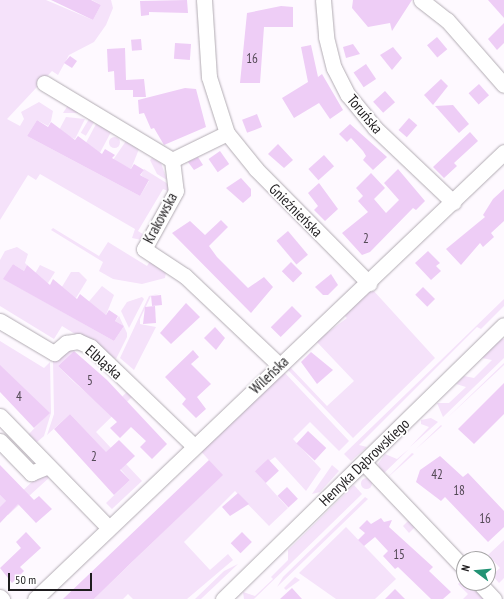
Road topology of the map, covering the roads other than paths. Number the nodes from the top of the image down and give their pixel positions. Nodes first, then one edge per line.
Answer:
1 (204, 0) edge
2 (323, 0) edge
3 (421, 0) edge
4 (44, 83) dead end
5 (504, 85) edge
6 (227, 133) junction
7 (504, 152) edge
8 (172, 160) junction
9 (453, 202) junction
10 (369, 283) junction
11 (0, 321) edge
12 (504, 325) edge
13 (279, 365) junction
14 (0, 416) edge
15 (0, 441) edge
16 (194, 446) junction
17 (364, 463) junction
18 (48, 466) junction
19 (109, 528) junction
20 (456, 560) edge
21 (486, 591) edge
22 (0, 597) edge
23 (2, 599) edge
24 (35, 599) edge
25 (223, 599) edge
26 (494, 599) edge

1 - 6 street, Gnieźnieńska
2 - 9 street, Toruńska
3 - 5 street
4 - 8 street
6 - 8 street
6 - 10 street, Gnieźnieńska
7 - 9 street, Wileńska
8 - 13 street, Krakowska
9 - 10 street, Wileńska
10 - 13 street, Wileńska
11 - 16 street, Elbląska
12 - 17 street, Henryka Dąbrowskiego
13 - 16 street, Wileńska
14 - 18 street
15 - 18 street
16 - 19 street, Wileńska
17 - 20 street
17 - 25 street, Henryka Dąbrowskiego
18 - 19 street
19 - 24 street, Wileńska
21 - 26 street
22 - 23 street

